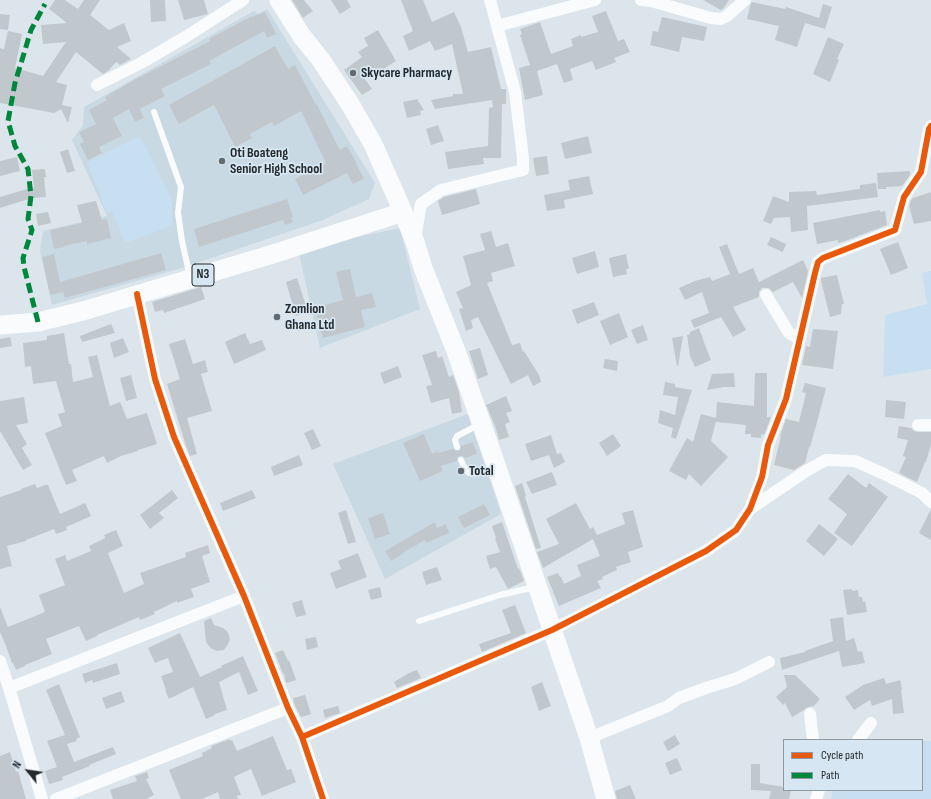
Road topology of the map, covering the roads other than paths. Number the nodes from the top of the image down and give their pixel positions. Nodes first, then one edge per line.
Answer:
1 (243, 0) edge
2 (279, 0) edge
3 (490, 0) edge
4 (595, 0) edge
5 (641, 0) edge
6 (745, 0) edge
7 (497, 26) junction
8 (97, 85) dead end
9 (154, 112) dead end
10 (931, 126) edge
11 (403, 212) junction
12 (415, 242) junction
13 (190, 279) junction
14 (137, 294) junction
15 (766, 295) dead end
16 (0, 326) edge
17 (800, 339) junction
18 (481, 423) junction
19 (918, 425) dead end
20 (931, 425) edge
21 (457, 447) dead end
22 (461, 460) dead end
23 (496, 466) junction
24 (931, 502) edge
25 (750, 509) junction
26 (537, 587) junction
27 (244, 596) junction
28 (419, 621) dead end
29 (552, 630) junction
30 (0, 661) edge
31 (770, 662) dead end
32 (9, 688) junction
33 (288, 708) junction
34 (810, 714) dead end
35 (871, 723) dead end
36 (302, 737) junction
37 (589, 738) junction
38 (813, 739) edge
39 (859, 739) edge
40 (42, 799) edge
41 (56, 799) edge
42 (324, 799) edge
43 (606, 799) edge

1 - 8 street
2 - 11 main road
3 - 7 street
4 - 7 street
5 - 6 street
7 - 12 street
9 - 13 lane
10 - 17 street
11 - 12 main road
11 - 13 main road, N3
12 - 18 main road
13 - 14 main road, N3
14 - 16 main road, N3
14 - 27 street
15 - 17 street
17 - 25 street
18 - 21 lane
18 - 23 main road
19 - 20 street
22 - 23 lane
23 - 26 main road
24 - 25 street
25 - 29 street
26 - 28 lane
26 - 29 main road
27 - 32 street
27 - 33 street
29 - 36 street
29 - 37 main road
30 - 32 street
31 - 37 street
32 - 40 street
33 - 36 street
33 - 41 street
34 - 38 street
35 - 39 street
36 - 42 street
37 - 43 main road

